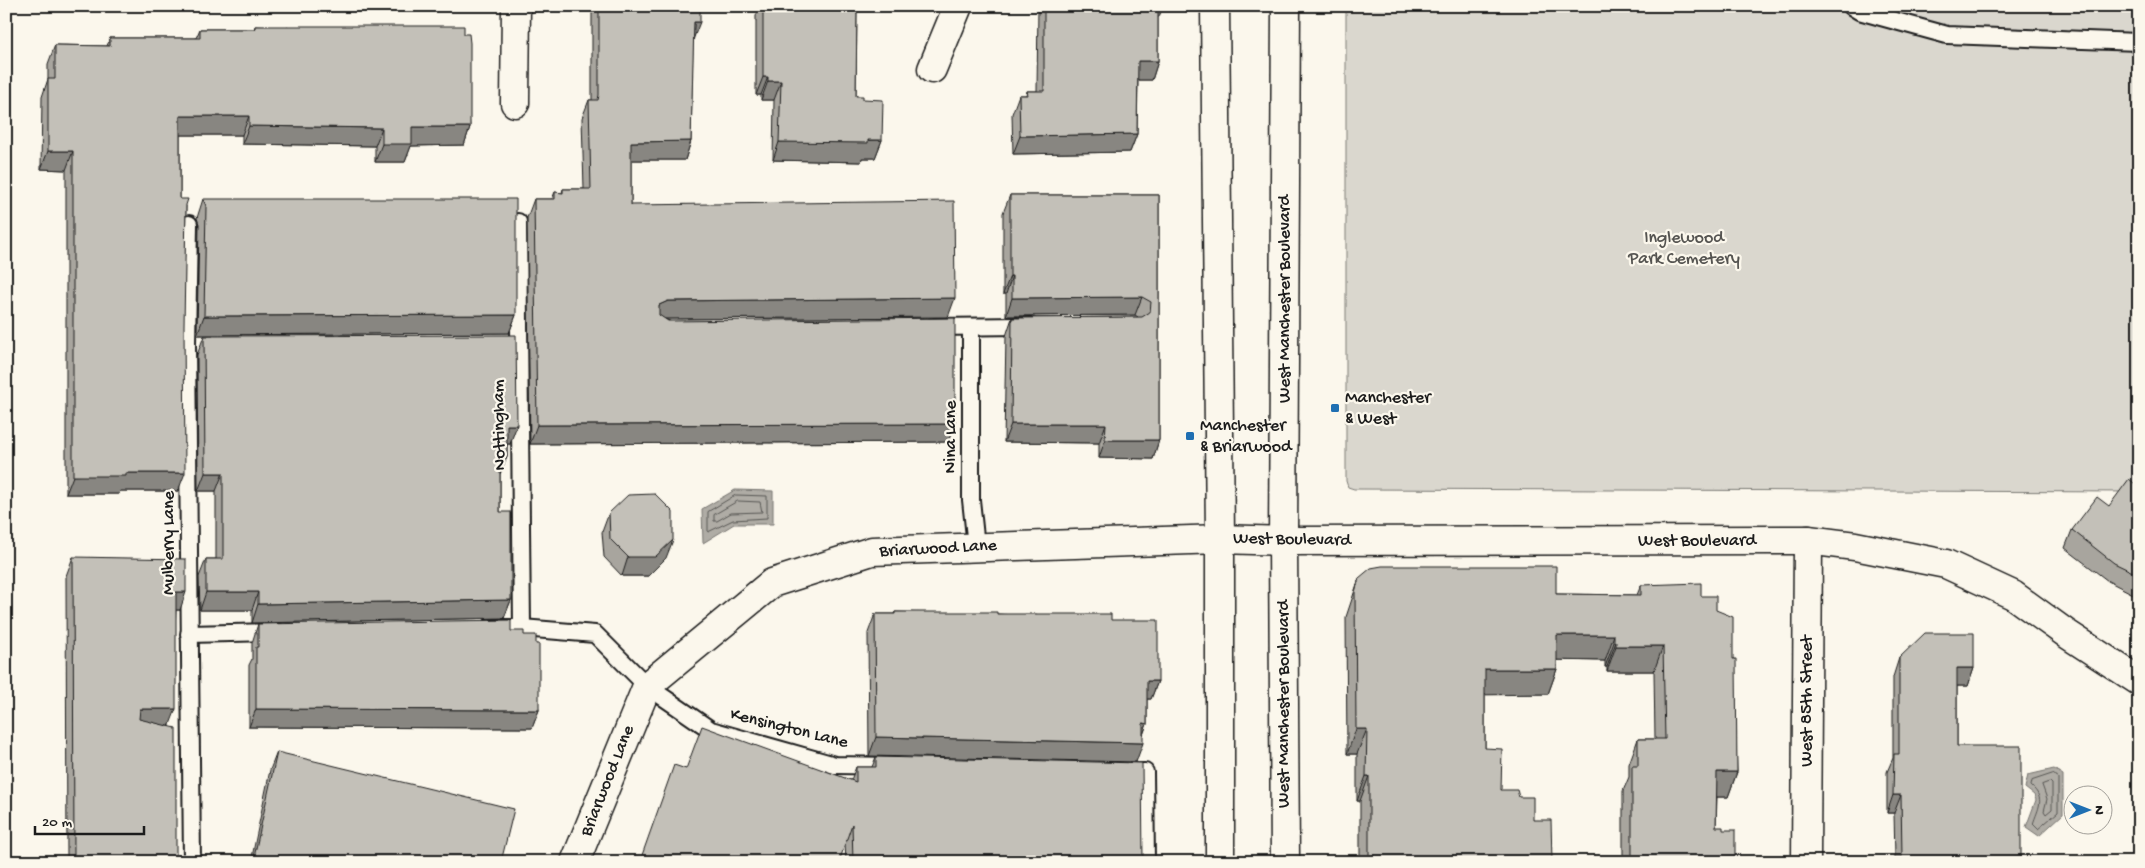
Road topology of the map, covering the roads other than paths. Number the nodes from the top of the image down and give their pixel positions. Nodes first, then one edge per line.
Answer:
1 (516, 6) edge
2 (958, 6) edge
3 (1215, 6) edge
4 (1286, 6) edge
5 (1851, 6) edge
6 (2139, 42) edge
7 (932, 69) dead end
8 (515, 103) dead end
9 (518, 222) edge
10 (189, 224) dead end
11 (1048, 326) edge
12 (921, 327) edge
13 (971, 327) junction
14 (499, 343) edge
15 (519, 343) junction
16 (187, 345) junction
17 (206, 345) edge
18 (1220, 539) junction
19 (1808, 540) junction
20 (1283, 541) junction
21 (976, 546) junction
22 (522, 628) junction
23 (473, 629) edge
24 (297, 632) edge
25 (189, 634) junction
26 (2139, 681) edge
27 (647, 686) junction
28 (913, 767) edge
29 (1107, 772) edge
30 (192, 862) edge
31 (575, 862) edge
32 (1146, 862) edge
33 (1220, 862) edge
34 (1285, 862) edge
35 (1806, 862) edge

1 - 8 street
2 - 7 street
3 - 18 street
4 - 20 street, West Manchester Boulevard
5 - 6 lane
9 - 15 lane, Nottingham
10 - 16 lane, Mulberry Lane
11 - 13 lane
12 - 13 lane
13 - 21 lane, Nina Lane
14 - 15 lane
15 - 22 lane, Nottingham
16 - 17 lane
16 - 25 lane, Mulberry Lane
18 - 20 street, West Boulevard
18 - 21 street, Briarwood Lane
18 - 33 street
19 - 20 street, West Boulevard
19 - 26 street, West Boulevard
19 - 35 street, West 85th Street
20 - 34 street, West Manchester Boulevard
21 - 27 street, Briarwood Lane
22 - 23 lane, Kensington Lane
22 - 27 lane, Kensington Lane
24 - 25 lane
25 - 30 lane, Mulberry Lane
27 - 28 lane, Kensington Lane
27 - 31 street, Briarwood Lane
29 - 32 lane

